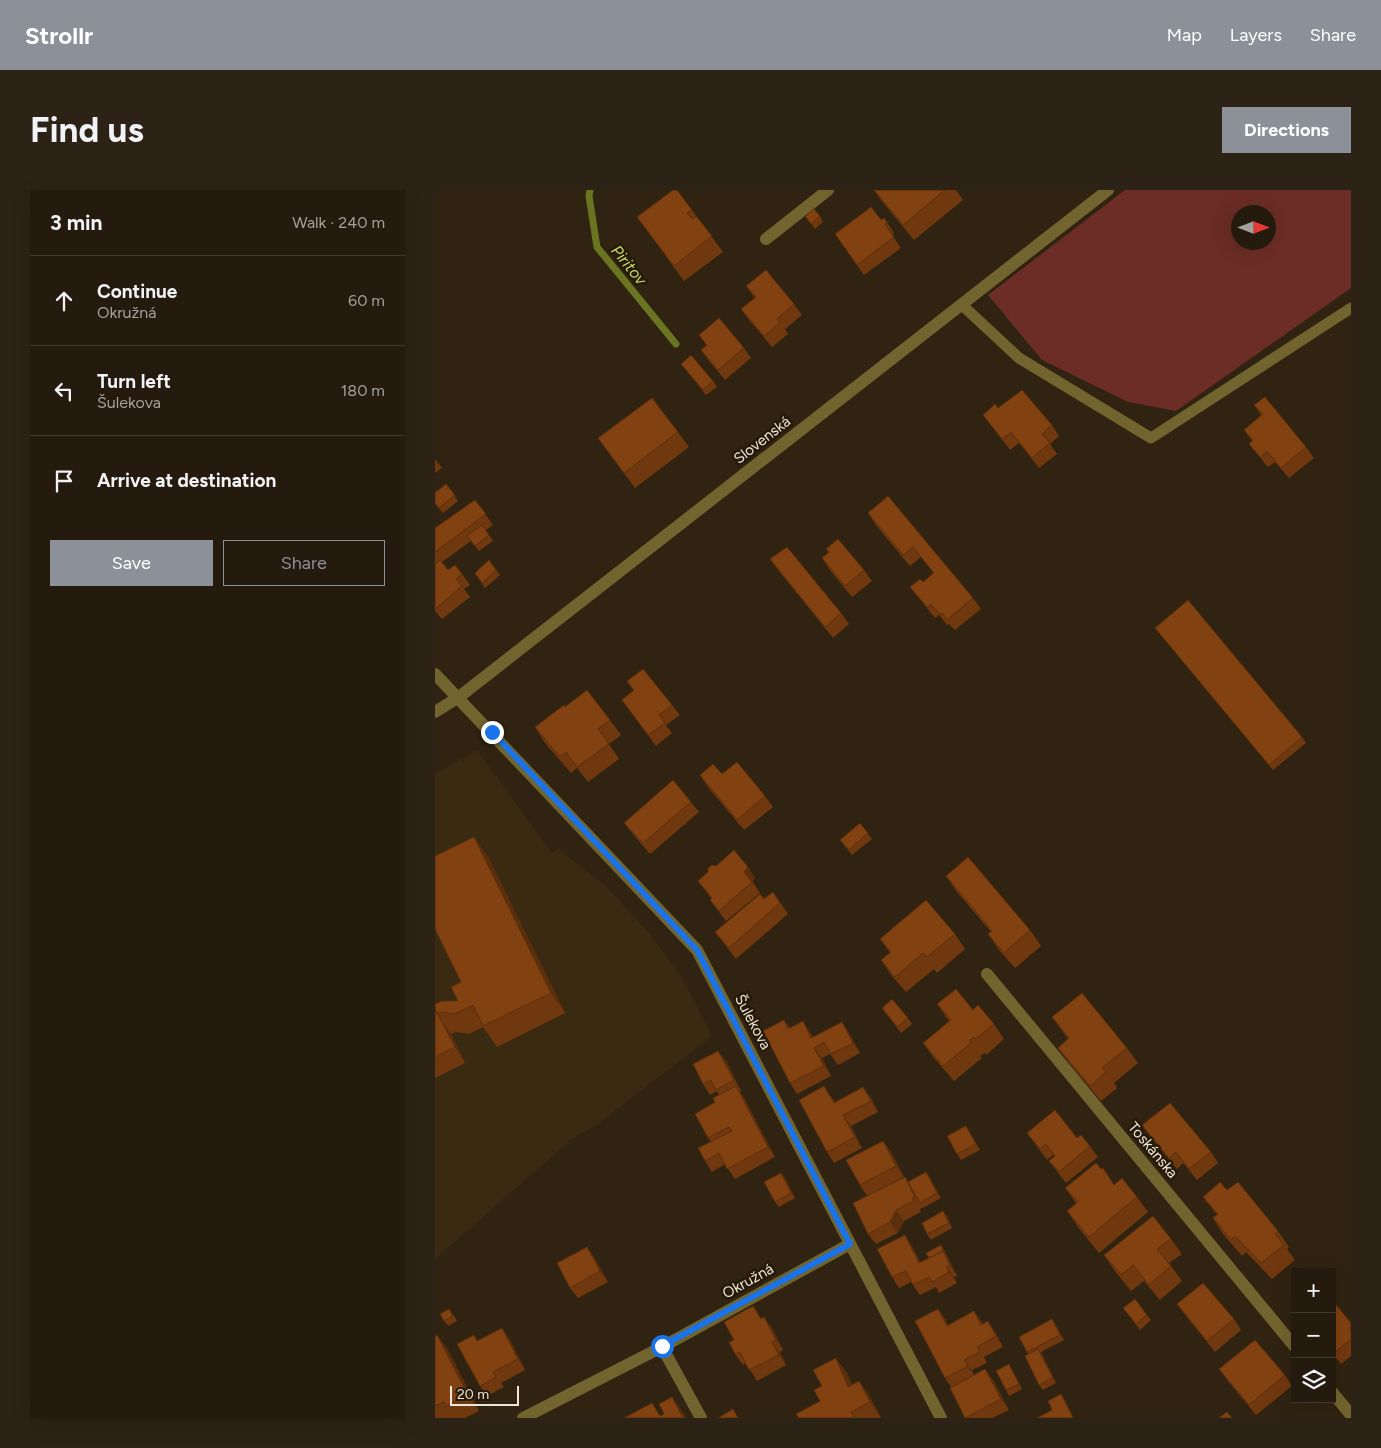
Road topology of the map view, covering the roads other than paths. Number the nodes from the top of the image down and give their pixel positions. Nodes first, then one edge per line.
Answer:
1 (828, 190) edge
2 (1108, 190) edge
3 (766, 239) dead end
4 (962, 305) junction
5 (1351, 308) edge
6 (435, 674) edge
7 (459, 697) junction
8 (435, 712) edge
9 (987, 974) dead end
10 (850, 1244) junction
11 (1291, 1341) edge
12 (662, 1346) junction
13 (1336, 1397) edge
14 (1351, 1414) edge
15 (523, 1418) edge
16 (701, 1418) edge
17 (941, 1418) edge

1 - 3 street
2 - 4 street, Slovenská
4 - 5 lane
4 - 7 street, Slovenská
6 - 7 street, Šulekova
7 - 8 street, Slovenská
7 - 10 street, Šulekova
9 - 11 street, Toskánska
10 - 12 street, Okružná
10 - 17 street, Šulekova
12 - 15 street, Okružná
12 - 16 street
13 - 14 street

